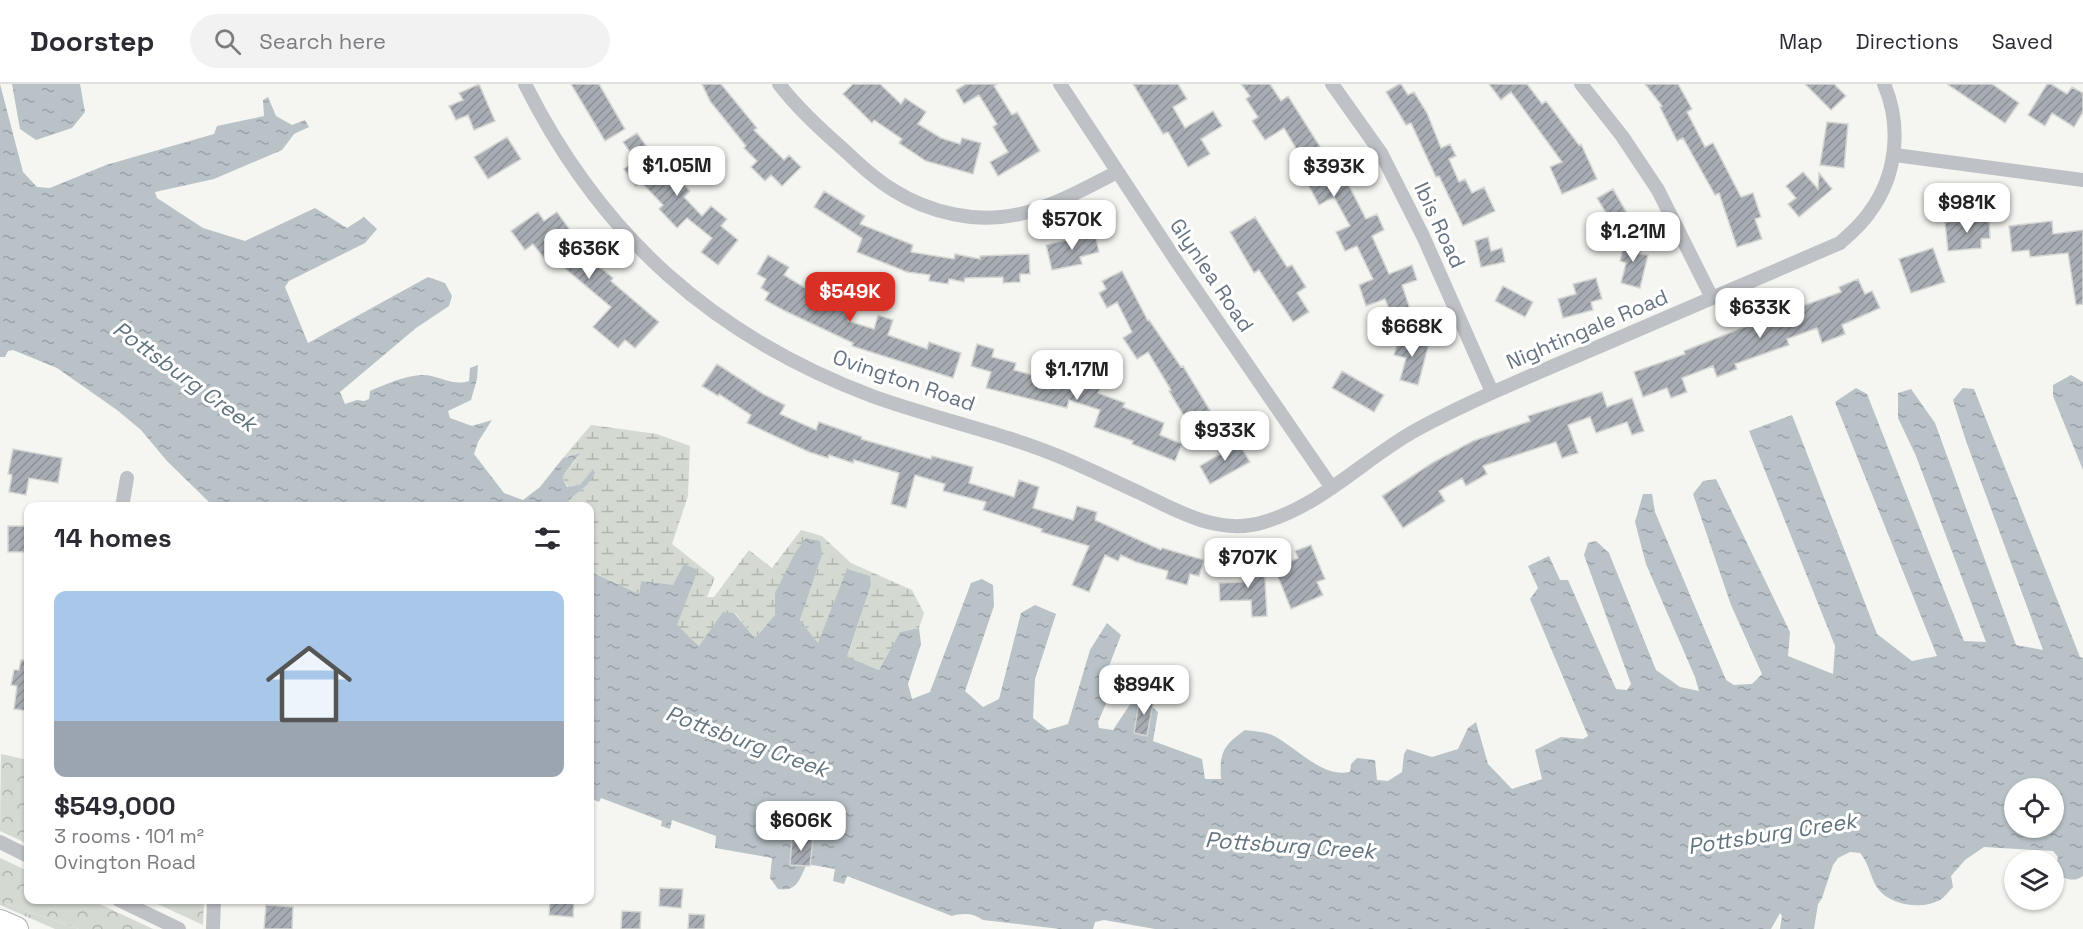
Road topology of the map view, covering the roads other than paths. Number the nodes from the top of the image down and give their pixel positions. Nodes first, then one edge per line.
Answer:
1 (525, 84) edge
2 (779, 84) edge
3 (1059, 84) edge
4 (1332, 84) edge
5 (1581, 84) edge
6 (1884, 84) edge
7 (1895, 155) junction
8 (1117, 172) junction
9 (2083, 180) edge
10 (1712, 298) junction
11 (1492, 392) junction
12 (127, 478) dead end
13 (1332, 488) junction
14 (123, 502) edge
15 (0, 842) edge
16 (24, 854) edge
17 (127, 904) edge
18 (214, 904) edge
19 (0, 922) edge
20 (16, 929) edge
21 (179, 929) edge
22 (213, 929) edge

1 - 13 street, Ovington Road
2 - 8 street
3 - 8 street, Glynlea Road
4 - 11 street, Ibis Road
5 - 10 street
6 - 7 street, Nightingale Road
7 - 9 street
7 - 10 street, Nightingale Road
8 - 13 street, Glynlea Road
10 - 11 street, Nightingale Road
11 - 13 street, Nightingale Road
12 - 14 street
15 - 16 street
17 - 21 street
18 - 22 street
19 - 20 highway

